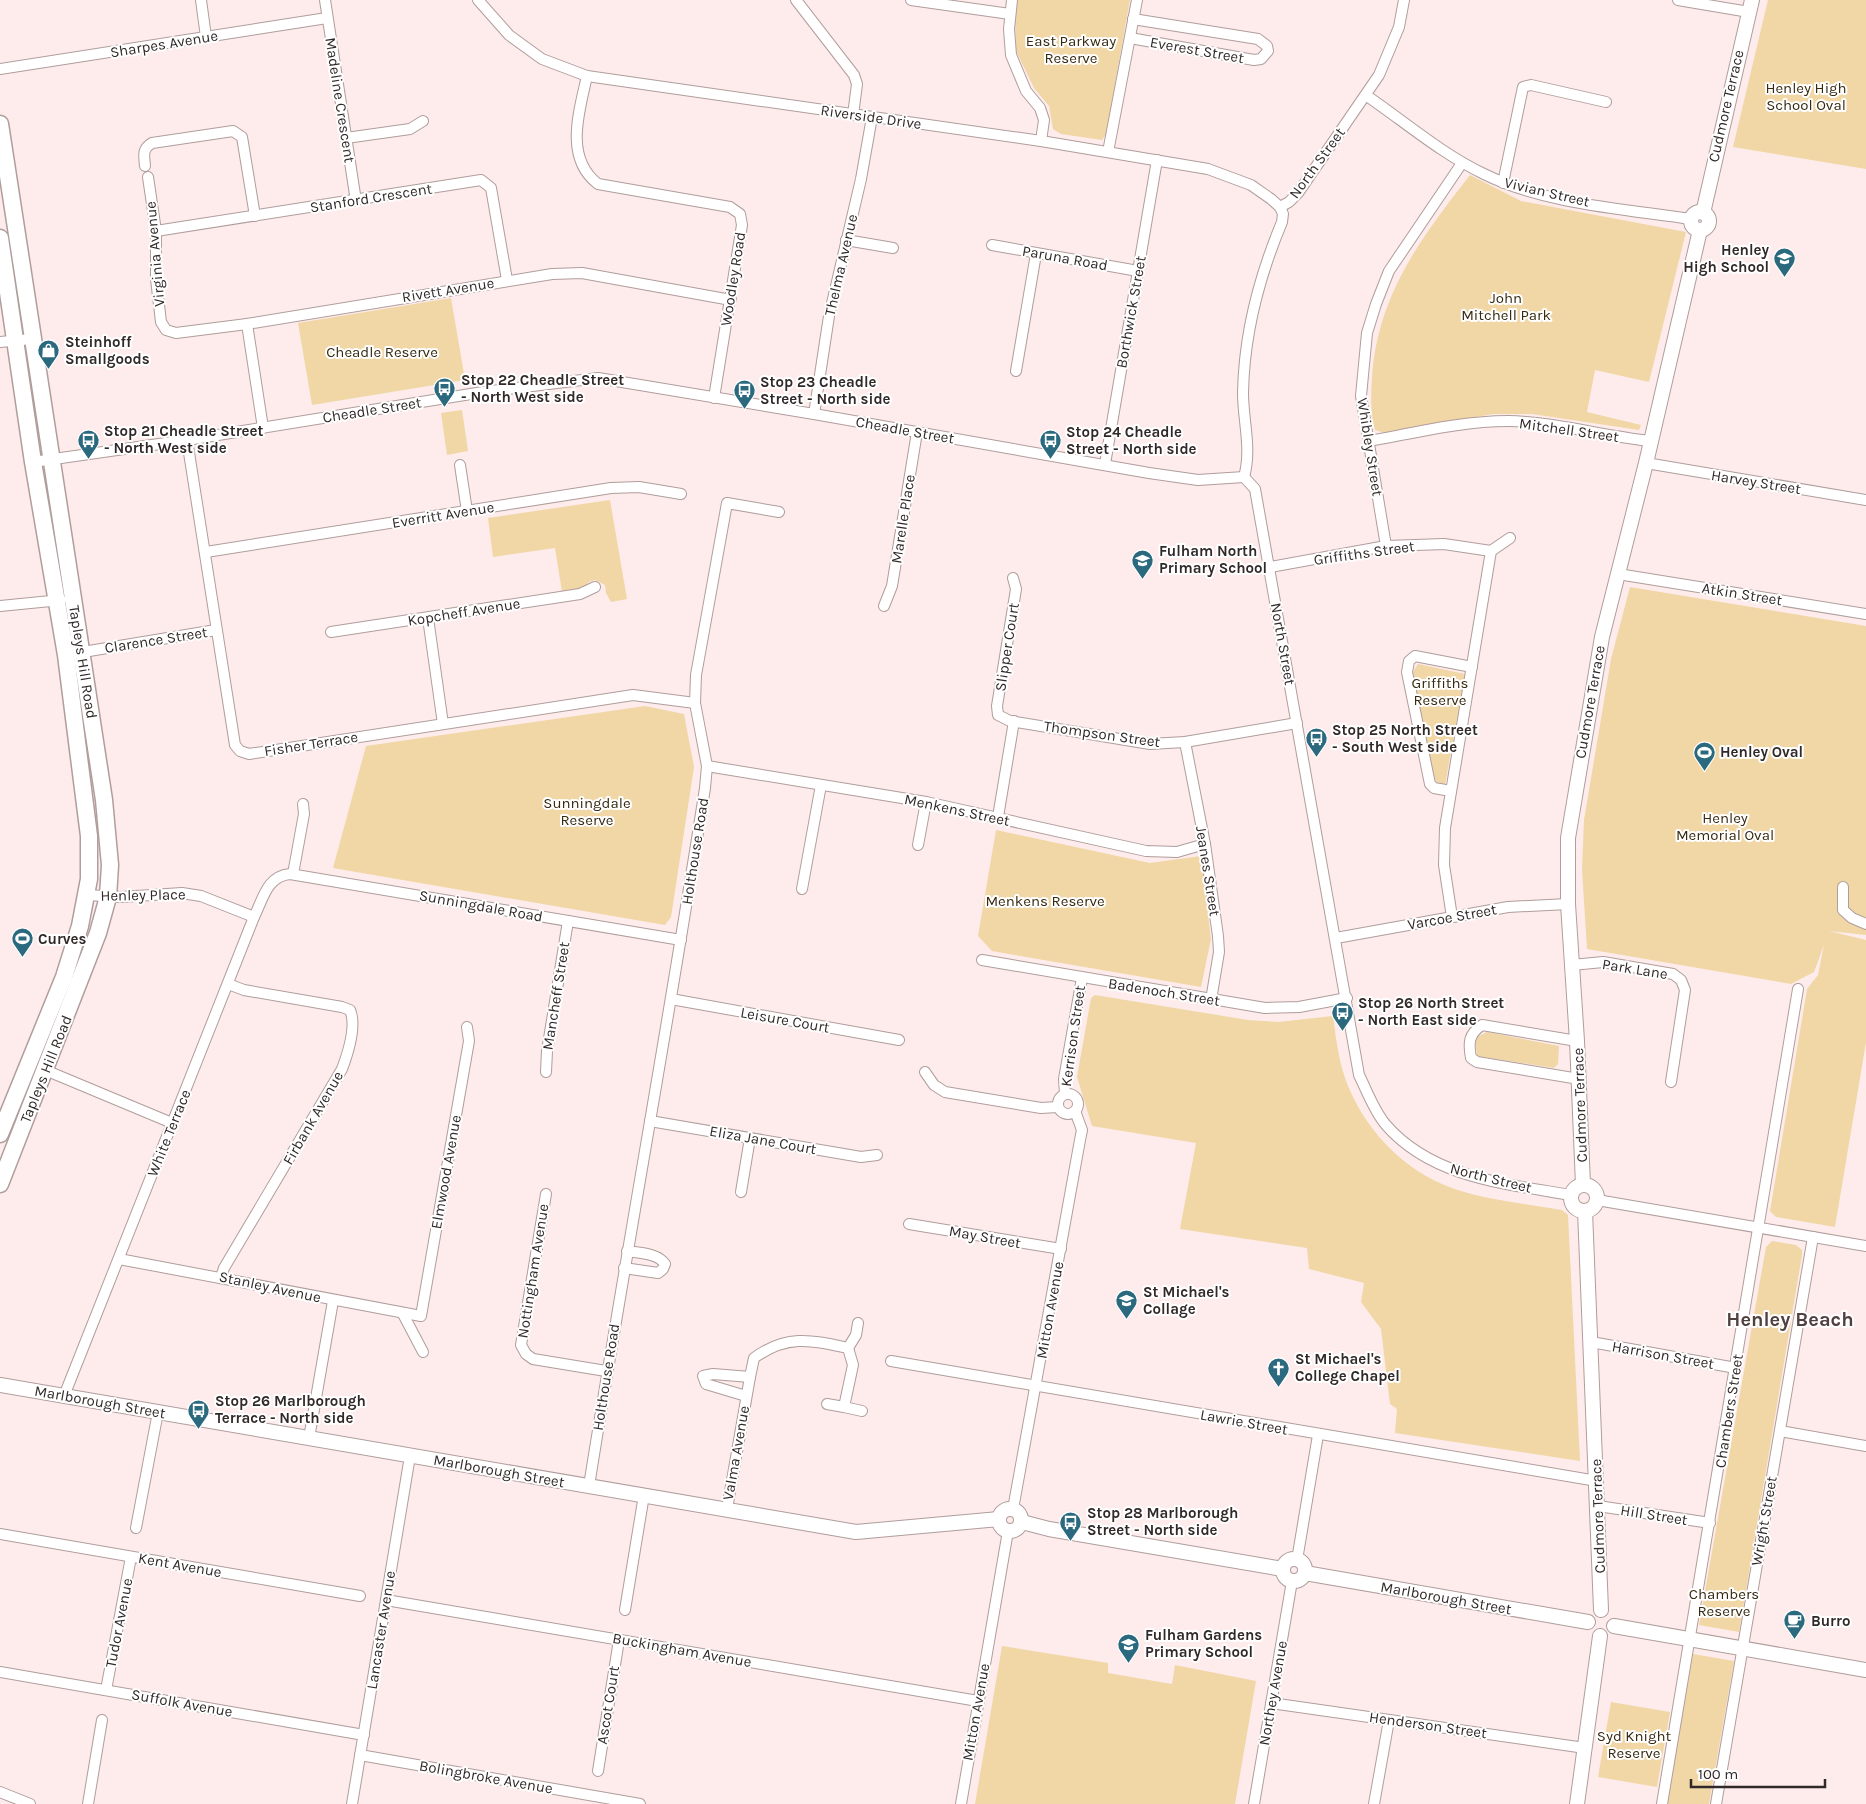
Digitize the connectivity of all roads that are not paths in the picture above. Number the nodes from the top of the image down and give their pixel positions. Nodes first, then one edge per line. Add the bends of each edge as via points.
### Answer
1 (201, 0) edge
2 (325, 0) edge
3 (478, 0) edge
4 (911, 0) edge
5 (1012, 0) edge
6 (1137, 0) edge
7 (1404, 0) edge
8 (1678, 0) edge
9 (797, 1) edge
10 (1750, 6) edge
11 (1010, 14) junction
12 (328, 18) junction
13 (1133, 18) junction
14 (206, 37) junction
15 (1130, 38) junction
16 (0, 69) edge
17 (586, 76) junction
18 (1367, 96) junction
19 (1606, 102) dead end
20 (853, 115) junction
21 (872, 117) junction
22 (423, 121) dead end
23 (0, 124) edge
24 (346, 138) junction
25 (1041, 141) junction
26 (1108, 152) junction
27 (1156, 160) junction
28 (1462, 163) junction
29 (145, 166) dead end
30 (148, 177) dead end
31 (1503, 183) junction
32 (356, 201) junction
33 (1280, 207) junction
34 (254, 216) junction
35 (1698, 221) junction
36 (156, 230) junction
37 (0, 238) edge
38 (846, 240) junction
39 (992, 245) dead end
40 (894, 248) dead end
41 (1036, 254) junction
42 (1138, 271) junction
43 (507, 280) junction
44 (730, 300) junction
45 (247, 324) junction
46 (166, 330) joint
47 (16, 341) edge
48 (1016, 371) dead end
49 (714, 398) junction
50 (814, 414) junction
51 (263, 428) junction
52 (917, 432) junction
53 (187, 440) junction
54 (1369, 441) junction
55 (1651, 441) junction
56 (50, 459) junction
57 (33, 462) junction
58 (1646, 463) junction
59 (1105, 464) junction
60 (460, 465) dead end
61 (1244, 477) junction
62 (681, 494) dead end
63 (1866, 500) edge
64 (467, 511) junction
65 (780, 512) dead end
66 (1510, 538) dead end
67 (1386, 546) junction
68 (1491, 551) junction
69 (206, 552) junction
70 (1270, 567) junction
71 (1618, 574) junction
72 (1013, 578) dead end
73 (595, 587) dead end
74 (74, 598) junction
75 (57, 601) junction
76 (0, 606) edge
77 (884, 606) dead end
78 (1866, 614) edge
79 (428, 618) junction
80 (216, 630) junction
81 (331, 632) dead end
82 (74, 653) junction
83 (1472, 667) junction
84 (695, 703) junction
85 (998, 715) joint
86 (1014, 721) junction
87 (1297, 723) junction
88 (443, 724) junction
89 (1185, 742) junction
90 (707, 766) junction
91 (821, 785) junction
92 (1451, 791) junction
93 (926, 802) junction
94 (303, 804) dead end
95 (998, 817) junction
96 (1205, 844) junction
97 (918, 845) dead end
98 (293, 874) junction
99 (280, 875) joint
100 (1843, 887) dead end
101 (802, 889) dead end
102 (87, 895) junction
103 (108, 897) junction
104 (1568, 904) junction
105 (254, 917) junction
106 (1452, 917) junction
107 (568, 921) junction
108 (1866, 924) edge
109 (1336, 938) junction
110 (681, 940) junction
111 (982, 960) dead end
112 (1572, 965) junction
113 (1082, 978) junction
114 (228, 984) junction
115 (1798, 989) dead end
116 (1346, 998) junction
117 (671, 999) junction
118 (1211, 1000) junction
119 (467, 1027) dead end
120 (899, 1040) dead end
121 (1577, 1041) junction
122 (45, 1070) junction
123 (546, 1072) dead end
124 (926, 1072) dead end
125 (1579, 1079) junction
126 (1671, 1082) dead end
127 (1065, 1094) junction
128 (1058, 1107) junction
129 (1075, 1111) junction
130 (650, 1121) junction
131 (172, 1123) junction
132 (0, 1134) edge
133 (750, 1138) junction
134 (877, 1155) dead end
135 (0, 1184) edge
136 (1583, 1185) junction
137 (741, 1192) dead end
138 (546, 1194) dead end
139 (1571, 1195) junction
140 (1597, 1200) junction
141 (1585, 1211) junction
142 (909, 1224) dead end
143 (1759, 1228) junction
144 (1813, 1237) junction
145 (1866, 1246) edge
146 (1061, 1249) junction
147 (627, 1251) junction
148 (119, 1259) junction
149 (624, 1268) junction
150 (221, 1277) junction
151 (333, 1301) junction
152 (403, 1314) junction
153 (421, 1316) joint
154 (858, 1323) dead end
155 (1591, 1342) junction
156 (848, 1348) junction
157 (423, 1352) dead end
158 (891, 1361) dead end
159 (1736, 1368) junction
160 (606, 1371) junction
161 (750, 1377) junction
162 (0, 1385) edge
163 (1036, 1387) junction
164 (64, 1396) junction
165 (746, 1396) junction
166 (827, 1404) dead end
167 (844, 1407) junction
168 (862, 1411) dead end
169 (158, 1412) junction
170 (1780, 1431) junction
171 (1318, 1434) junction
172 (309, 1438) junction
173 (1866, 1446) edge
174 (410, 1456) junction
175 (1597, 1481) junction
176 (589, 1486) junction
177 (644, 1495) junction
178 (1598, 1506) junction
179 (726, 1509) junction
180 (1013, 1509) junction
181 (999, 1519) junction
182 (1022, 1522) junction
183 (1710, 1523) junction
184 (136, 1528) dead end
185 (1008, 1531) junction
186 (0, 1534) edge
187 (131, 1557) junction
188 (1297, 1560) junction
189 (1283, 1569) junction
190 (1305, 1573) junction
191 (1292, 1581) junction
192 (360, 1596) dead end
193 (386, 1600) junction
194 (625, 1610) dead end
195 (1600, 1610) junction
196 (1588, 1622) junction
197 (1614, 1626) junction
198 (1600, 1636) junction
199 (1690, 1639) junction
200 (619, 1640) junction
201 (1743, 1648) junction
202 (1866, 1670) edge
203 (0, 1672) edge
204 (106, 1690) junction
205 (978, 1701) junction
206 (1271, 1704) junction
207 (102, 1720) dead end
208 (1389, 1720) junction
209 (364, 1735) junction
210 (1585, 1748) junction
211 (360, 1755) junction
212 (598, 1771) dead end
213 (0, 1792) edge
214 (592, 1800) edge
215 (30, 1804) edge
216 (88, 1804) edge
217 (352, 1804) edge
218 (640, 1804) edge
219 (961, 1804) edge
220 (1254, 1804) edge
221 (1374, 1804) edge
222 (1577, 1804) edge
223 (1662, 1804) edge
224 (1716, 1804) edge

1 - 14 street
2 - 12 street, Madeline Crescent
3 - 17 street, Riverside Drive via 509,35 542,59
4 - 11 street
5 - 11 street
6 - 13 street, Everest Street
7 - 18 street, North Street via 1387,58
8 - 10 street
9 - 20 street via 854,75 857,84
10 - 35 street, Cudmore Terrace
11 - 25 street via 1011,55 1026,91 1040,108 1044,120
12 - 14 street, Sharpes Avenue
12 - 24 street, Madeline Crescent
13 - 15 street, Everest Street
13 - 15 street, Everest Street via 1258,39 1268,51 1261,59 1254,60
14 - 16 street, Sharpes Avenue
15 - 26 street, Everest Street
17 - 20 street, Riverside Drive
17 - 44 street, Woodley Road via 576,142 587,175 598,184 736,210 740,214 742,225
18 - 28 street, Vivian Street
18 - 33 street, North Street via 1298,193
19 - 31 street via 1531,85 1523,88
20 - 21 street, Riverside Drive
21 - 25 street, Riverside Drive
21 - 38 street, Thelma Avenue
22 - 24 street via 410,129
23 - 47 main road, Tapleys Hill Road
24 - 32 street, Madeline Crescent
25 - 26 street, Riverside Drive
26 - 27 street, Riverside Drive
27 - 33 street, Riverside Drive via 1208,169 1232,177 1251,185
27 - 42 street, Borthwick Street
28 - 31 street, Vivian Street
28 - 54 street, Whibley Street via 1389,271 1376,304 1366,342 1361,396
29 - 34 street via 144,152 152,144 233,131 238,133 242,137
30 - 36 street, Virginia Avenue
31 - 35 street, Vivian Street via 1554,197
32 - 34 street, Stanford Crescent
32 - 43 street, Stanford Crescent via 481,180 491,188
33 - 61 street, North Street via 1282,222 1258,287 1245,344 1243,395 1248,459
34 - 36 street, Stanford Crescent
35 - 55 street, Cudmore Terrace
36 - 46 street, Virginia Avenue via 156,279 161,322
37 - 47 main road, Tapleys Hill Road
38 - 40 street
38 - 50 street, Thelma Avenue via 829,316
39 - 41 street, Paruna Road
41 - 42 street, Paruna Road
41 - 48 street
42 - 59 street, Borthwick Street
43 - 44 street, Rivett Avenue via 582,273
43 - 45 street, Rivett Avenue
44 - 49 street, Woodley Road
45 - 46 street, Rivett Avenue via 176,333
45 - 51 street
47 - 56 main road, Tapleys Hill Road
47 - 57 main road, Tapleys Hill Road
49 - 50 street, Cheadle Street
49 - 51 street, Cheadle Street via 598,378 581,379
50 - 52 street, Cheadle Street
51 - 53 street, Cheadle Street
52 - 59 street, Cheadle Street
52 - 77 street, Marelle Place via 892,586
53 - 56 street, Cheadle Street
53 - 69 street, Fisher Terrace
54 - 55 street, Mitchell Street via 1507,421 1566,426
54 - 67 street, Whibley Street
55 - 58 street, Cudmore Terrace
56 - 57 street, Cheadle Street
56 - 74 main road, Tapleys Hill Road
57 - 75 main road, Tapleys Hill Road
58 - 63 street, Harvey Street
58 - 71 street, Cudmore Terrace
59 - 61 street, Cheadle Street via 1198,480
60 - 64 street
61 - 70 street, North Street via 1255,489
62 - 64 street, Everritt Avenue via 639,487 612,488
64 - 69 street, Everritt Avenue
65 - 84 street, Holthouse Road via 727,503 696,676
66 - 68 street
67 - 68 street, Griffiths Street via 1444,544
67 - 70 street, Griffiths Street
68 - 83 street
69 - 80 street, Fisher Terrace
70 - 87 street, North Street
71 - 78 street, Atkin Street
71 - 104 street, Cudmore Terrace via 1592,683 1574,792 1568,838
72 - 85 street, Slipper Court via 1016,589
73 - 79 street, Kopcheff Avenue via 580,594
74 - 75 street
74 - 82 main road, Tapleys Hill Road
75 - 76 street
75 - 82 main road, Tapleys Hill Road
79 - 81 street, Kopcheff Avenue
79 - 88 street
80 - 82 street, Clarence Street
80 - 88 street, Fisher Terrace via 234,745 240,751 249,754
82 - 102 main road, Tapleys Hill Road via 89,836
82 - 103 main road, Tapleys Hill Road via 109,837
83 - 92 street
83 - 92 street via 1415,656 1409,661 1407,672 1430,784 1434,788
84 - 88 street, Fisher Terrace via 633,696
84 - 90 street, Holthouse Road
85 - 86 street, Thompson Street
86 - 89 street, Thompson Street via 1150,744
86 - 95 street
87 - 89 street, Thompson Street
87 - 109 street, North Street
89 - 96 street, Jeanes Street
90 - 91 street, Menkens Street
90 - 110 street, Holthouse Road
91 - 93 street, Menkens Street
91 - 101 street
92 - 106 street via 1444,865
93 - 95 street, Menkens Street
93 - 97 street
94 - 98 street
95 - 96 street, Menkens Street via 1146,851 1177,852
96 - 118 street, Jeanes Street via 1219,952
98 - 99 street, Sunningdale Road
98 - 107 street, Sunningdale Road
99 - 105 street, White Terrace via 272,880
100 - 108 street via 1843,910
102 - 103 street, Henley Place
102 - 132 main road, Tapleys Hill Road via 64,977
103 - 105 street, Henley Place via 182,893 201,896
103 - 122 main road, Tapleys Hill Road via 86,969
104 - 106 street, Varcoe Street via 1508,907
104 - 112 street, Cudmore Terrace
105 - 114 street, White Terrace
106 - 109 street, Varcoe Street
107 - 110 street, Sunningdale Road
107 - 123 street, Mancheff Street
109 - 116 street, North Street
110 - 117 street, Holthouse Road
111 - 113 street, Badenoch Street
112 - 121 street, Cudmore Terrace
112 - 126 street, Park Lane via 1603,962 1673,974 1682,980 1685,990
113 - 118 street, Badenoch Street
113 - 127 street, Kerrison Street via 1064,1079
114 - 131 street, White Terrace
114 - 150 street, Firbank Avenue via 244,990 342,1007 350,1010 353,1017 342,1069
115 - 143 street, Chambers Street
116 - 118 street, Badenoch Street via 1282,1008
116 - 139 street, North Street via 1359,1075 1386,1125 1425,1157 1469,1176
117 - 120 street, Leisure Court
117 - 130 street, Holthouse Road
119 - 153 street, Elmwood Avenue via 469,1041
121 - 125 street, Cudmore Terrace
121 - 125 street via 1482,1025 1469,1039 1472,1058 1477,1062
122 - 131 street
122 - 135 main road, Tapleys Hill Road
124 - 128 street via 934,1085 945,1092 1040,1108
125 - 136 street, Cudmore Terrace
127 - 128 street via 1058,1101
127 - 129 street via 1072,1094 1078,1100
128 - 129 street via 1066,1113
129 - 146 street, Mitton Avenue via 1082,1130
130 - 133 street, Eliza Jane Court
130 - 147 street, Holthouse Road
131 - 148 street, White Terrace
133 - 134 street, Eliza Jane Court via 861,1157
133 - 137 street
136 - 139 street
136 - 140 street via 1594,1189
138 - 160 street, Nottingham Avenue via 521,1345 533,1360
139 - 141 street via 1575,1207
140 - 141 street via 1593,1208
140 - 143 street
141 - 155 street, Cudmore Terrace
142 - 146 street, May Street
143 - 144 street
143 - 159 street, Chambers Street
144 - 145 street
144 - 170 street, Wright Street
146 - 163 street, Mitton Avenue
147 - 149 street, Holthouse Road
147 - 149 street via 656,1256 665,1264 658,1273
148 - 150 street, Stanley Avenue
148 - 164 street, White Terrace
149 - 160 street, Holthouse Road
150 - 151 street, Stanley Avenue
151 - 152 street, Stanley Avenue
151 - 172 street
152 - 153 street, Stanley Avenue
152 - 157 street
154 - 156 street via 856,1335
155 - 159 street, Harrison Street
155 - 175 street, Cudmore Terrace
156 - 161 street, Valma Avenue via 798,1339 754,1358
156 - 167 street via 852,1365
158 - 163 street, Lawrie Street
159 - 183 street, Chambers Street
160 - 176 street, Holthouse Road
161 - 165 street, Valma Avenue
161 - 165 street, Valma Avenue via 703,1376 706,1384
162 - 164 street, Marlborough Street
163 - 171 street, Lawrie Street
163 - 180 street, Mitton Avenue via 1032,1394
164 - 169 street, Marlborough Street
165 - 179 street, Valma Avenue
166 - 167 street
167 - 168 street
169 - 172 street, Marlborough Street
169 - 184 street
170 - 173 street
170 - 201 street, Wright Street
171 - 175 street, Lawrie Street
171 - 188 street
172 - 174 street, Marlborough Street
174 - 176 street, Marlborough Street
174 - 193 street, Lancaster Avenue
175 - 178 street, Cudmore Terrace
176 - 177 street, Marlborough Street
177 - 179 street, Marlborough Street
177 - 194 street
178 - 183 street, Hill Street
178 - 195 street, Cudmore Terrace
179 - 181 street, Marlborough Street via 856,1532
180 - 181 street via 1002,1512
180 - 182 street via 1020,1514
181 - 185 street via 1000,1526
182 - 185 street via 1016,1530
182 - 189 street
183 - 199 street, Chambers Street
185 - 205 street, Mitton Avenue
186 - 187 street, Kent Avenue
187 - 192 street, Kent Avenue
187 - 204 street, Tudor Avenue
188 - 189 street via 1286,1562
188 - 190 street via 1304,1565
189 - 191 street via 1284,1576
190 - 191 street via 1299,1580
190 - 196 street, Marlborough Street
191 - 206 street, Northey Avenue
193 - 200 street, Buckingham Avenue
193 - 209 street, Lancaster Avenue
195 - 196 street via 1592,1614
195 - 197 street via 1612,1617
196 - 198 street via 1592,1633
197 - 198 street via 1608,1635
197 - 199 street
198 - 210 street
199 - 201 street
199 - 223 street, Chambers Street
200 - 205 street, Buckingham Avenue
200 - 212 street, Ascot Court
201 - 202 street
201 - 224 street, Wright Street
203 - 204 street, Suffolk Avenue
204 - 209 street, Suffolk Avenue
205 - 219 street, Mitton Avenue
206 - 208 street, Henderson Street
206 - 220 street, Northey Avenue
207 - 216 street
208 - 210 street, Henderson Street
208 - 221 street
209 - 211 street, Lancaster Avenue
210 - 222 street
211 - 214 street, Bolingbroke Avenue
211 - 217 street, Lancaster Avenue
213 - 215 street
214 - 218 street, Bolingbroke Avenue

